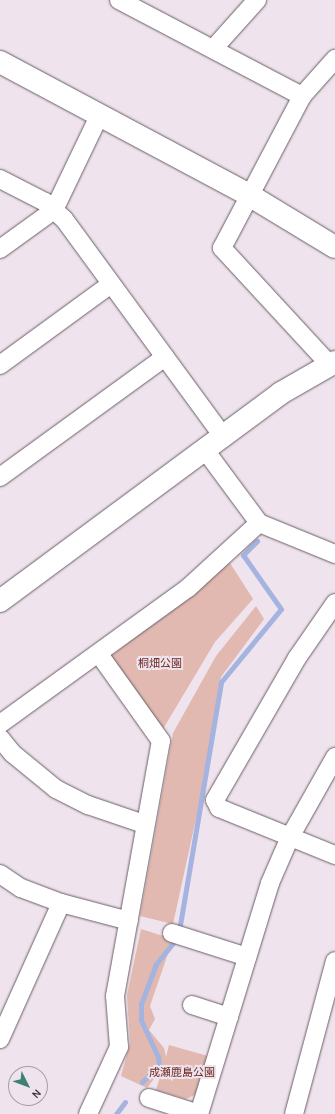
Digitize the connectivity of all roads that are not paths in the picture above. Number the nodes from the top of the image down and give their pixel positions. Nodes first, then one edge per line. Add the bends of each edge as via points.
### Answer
1 (257, 0) edge
2 (126, 1) edge
3 (213, 49) junction
4 (335, 59) edge
5 (0, 62) edge
6 (302, 96) junction
7 (100, 114) junction
8 (0, 179) edge
9 (249, 195) junction
10 (54, 210) junction
11 (335, 247) edge
12 (0, 249) edge
13 (111, 284) junction
14 (165, 357) junction
15 (332, 363) edge
16 (0, 365) edge
17 (223, 436) junction
18 (205, 450) junction
19 (0, 477) edge
20 (259, 523) junction
21 (335, 554) edge
22 (0, 601) edge
23 (335, 603) edge
24 (100, 654) junction
25 (0, 724) edge
26 (0, 738) edge
27 (335, 757) edge
28 (144, 824) junction
29 (290, 837) junction
30 (335, 855) edge
31 (0, 874) edge
32 (61, 903) junction
33 (129, 921) junction
34 (172, 934) dead end
35 (247, 957) junction
36 (335, 961) edge
37 (192, 1005) dead end
38 (229, 1017) junction
39 (0, 1039) edge
40 (149, 1098) dead end
41 (88, 1114) edge
42 (199, 1114) edge
43 (294, 1114) edge

1 - 3 street
2 - 3 street
3 - 6 street
4 - 6 street
5 - 7 street
6 - 9 street
7 - 9 street
7 - 10 street
8 - 10 street
9 - 11 street
9 - 15 street via 222,248
10 - 12 street
10 - 13 street
13 - 14 street
13 - 16 street
14 - 17 street
14 - 19 street
15 - 17 street via 281,393
17 - 18 street
18 - 20 street
18 - 22 street
20 - 21 street
20 - 24 street via 188,588
23 - 29 street via 297,658 215,800 219,808
24 - 25 street
24 - 28 street via 161,740
26 - 28 street via 12,753 56,789 88,805
27 - 29 street
28 - 33 street
29 - 30 street
29 - 35 street via 270,883
31 - 32 street via 21,888
32 - 33 street
32 - 39 street
33 - 41 street via 115,996 119,1047
34 - 35 street
35 - 38 street
36 - 43 street
37 - 38 street
38 - 42 street
40 - 42 street

